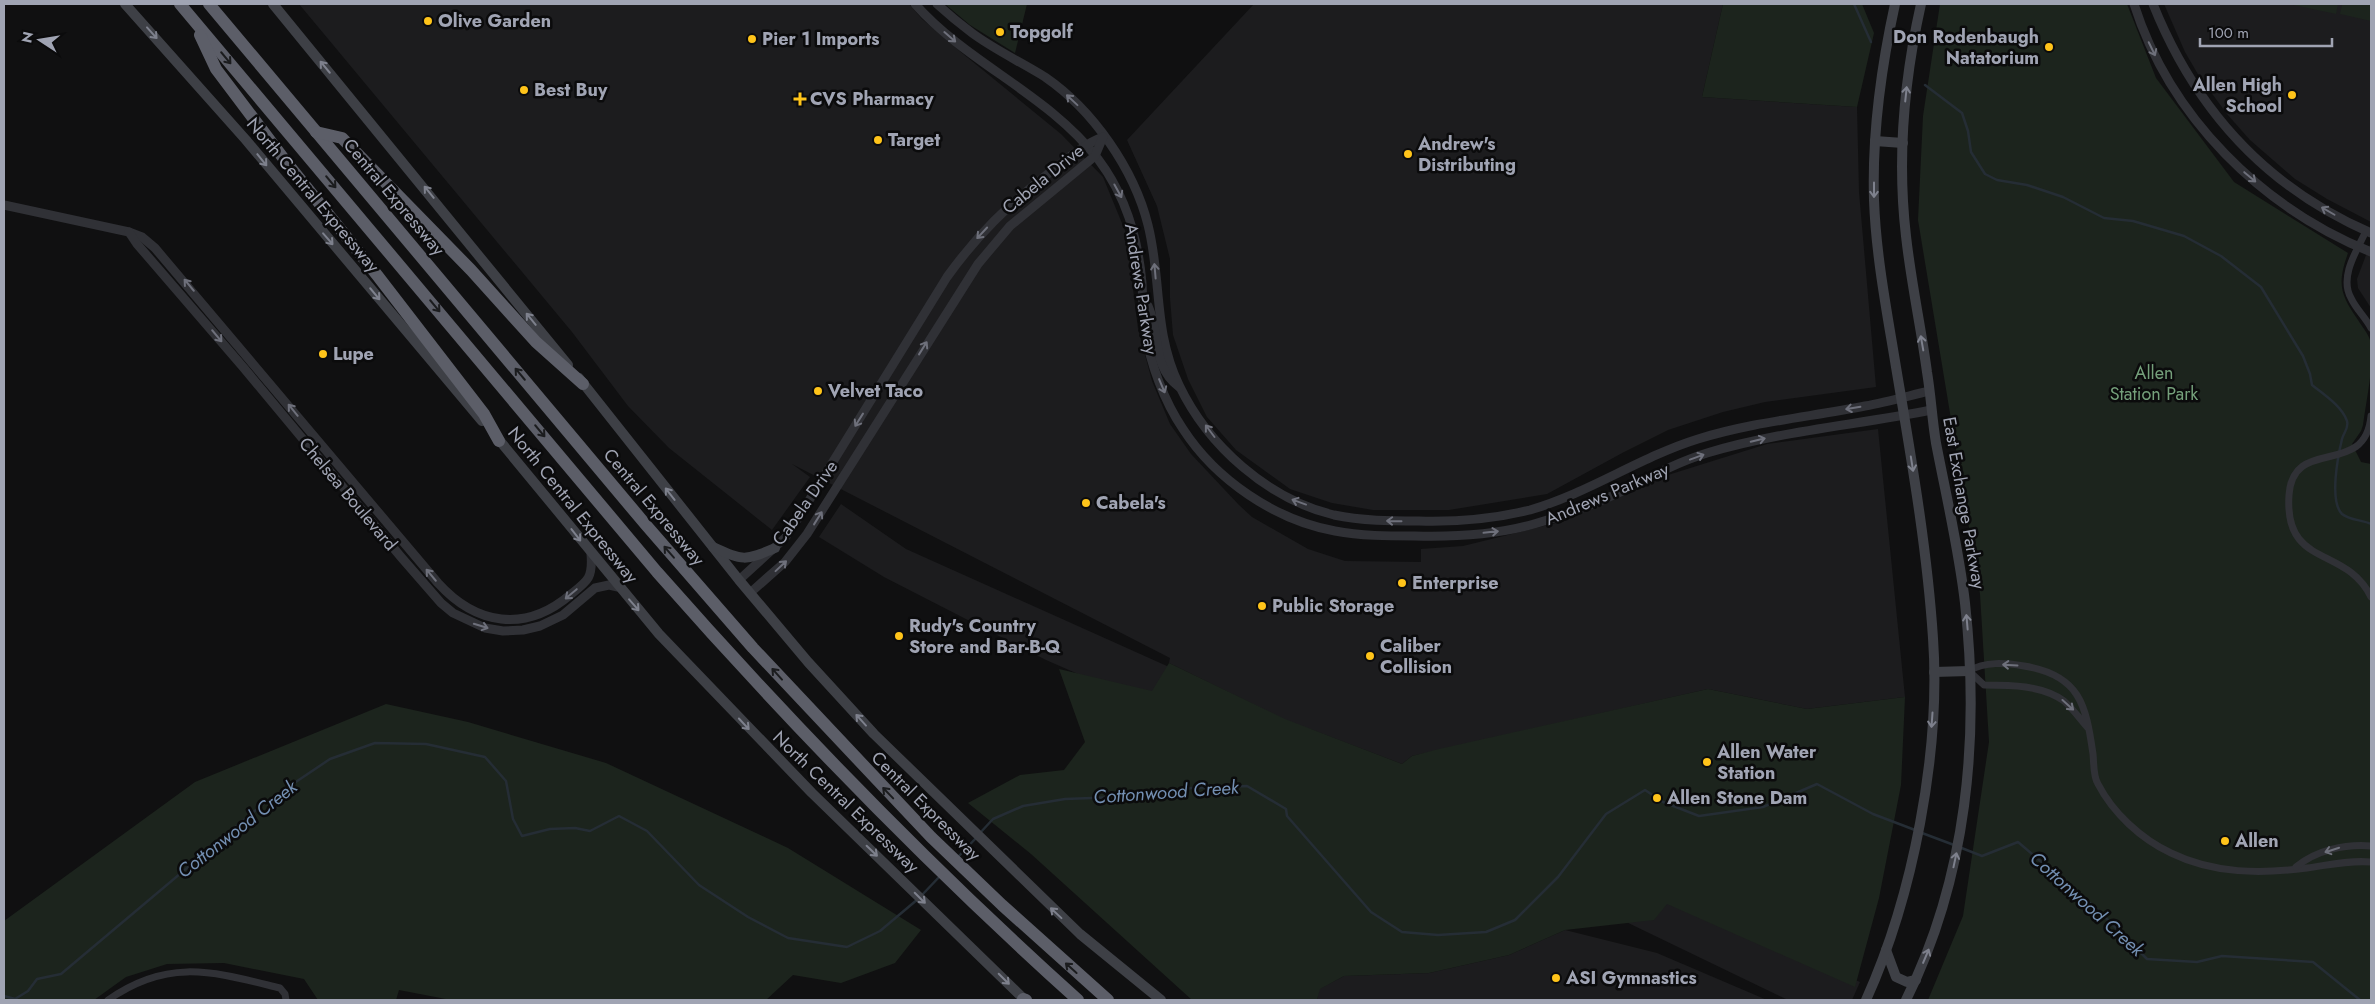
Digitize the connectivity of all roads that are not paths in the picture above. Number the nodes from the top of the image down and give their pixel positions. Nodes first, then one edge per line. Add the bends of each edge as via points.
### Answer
1 (125, 4) edge
2 (180, 4) edge
3 (209, 4) edge
4 (273, 4) edge
5 (914, 4) edge
6 (937, 4) edge
7 (1895, 4) edge
8 (1921, 4) edge
9 (2134, 4) edge
10 (2153, 4) edge
11 (194, 21) junction
12 (316, 132) junction
13 (1103, 137) junction
14 (1875, 141) junction
15 (1903, 143) junction
16 (1085, 144) junction
17 (1095, 156) junction
18 (4, 205) edge
19 (129, 232) junction
20 (2369, 232) edge
21 (2358, 247) junction
22 (2371, 252) edge
23 (1143, 305) junction
24 (2371, 328) edge
25 (583, 384) junction
26 (1181, 389) junction
27 (1929, 391) junction
28 (1901, 397) junction
29 (1931, 410) junction
30 (1904, 416) junction
31 (2371, 416) edge
32 (1714, 435) junction
33 (499, 441) junction
34 (1717, 451) junction
35 (1242, 468) junction
36 (1609, 479) junction
37 (1231, 482) junction
38 (1615, 494) junction
39 (1442, 522) junction
40 (1443, 537) junction
41 (711, 546) junction
42 (775, 548) junction
43 (591, 554) junction
44 (739, 580) junction
45 (618, 587) junction
46 (750, 594) junction
47 (2371, 597) edge
48 (1969, 671) junction
49 (1934, 672) junction
50 (2088, 728) junction
51 (2371, 846) edge
52 (2371, 862) edge
53 (2296, 867) junction
54 (1886, 950) junction
55 (1916, 980) junction
56 (286, 997) edge
57 (108, 1000) edge
58 (1025, 1000) edge
59 (1078, 1000) edge
60 (1108, 1000) edge
61 (1160, 1000) edge
62 (1866, 1000) edge
63 (1906, 1000) edge

1 -> 33 main road, North Central Expressway via 246,140
2 - 11 highway, Central Expressway
3 - 12 highway, Central Expressway
25 -> 4 main road
5 -> 16 street, Andrews Parkway via 963,48 1056,114
13 -> 6 street, Andrews Parkway via 1072,99 1046,78 973,34
7 - 14 main road
15 -> 8 main road, East Exchange Parkway via 1909,66
9 -> 21 street via 2153,52 2177,93 2218,147 2280,202 2320,228
20 -> 10 street via 2325,210 2290,187 2238,140 2186,74
11 - 33 highway via 216,69 484,414
11 -> 59 highway, Central Expressway via 657,572 807,738
12 - 25 highway via 342,138 471,270 536,342
60 -> 12 highway, Central Expressway via 986,890 830,731 710,599
13 - 16 street, Cabela Drive
13 - 17 street, Cabela Drive
26 -> 13 street, Andrews Parkway via 1164,346 1151,238 1144,211 1119,159
14 - 15 main road
14 -> 28 main road via 1875,211
27 -> 15 main road, East Exchange Parkway via 1906,235
16 - 17 street, Andrews Parkway
16 -> 42 street, Cabela Drive via 1018,197 973,242 947,277 810,500
17 -> 23 street, Andrews Parkway via 1120,194 1131,221
46 -> 17 street, Cabela Drive via 785,562 808,534 978,264 1010,226
18 - 19 street, Chelsea Boulevard
43 -> 19 street, Chelsea Boulevard via 592,569 588,580 557,606 534,616 503,619 485,616 461,605 438,583 168,261 142,237
19 -> 45 street, Chelsea Boulevard via 401,557 453,613 485,628 523,630 563,615 595,588
20 - 21 street
21 - 22 street
21 - 24 street via 2347,275 2347,287 2351,299
23 - 26 street via 1148,306 1151,313 1156,345 1168,379
23 -> 37 street, Andrews Parkway via 1144,329 1154,367 1172,410 1200,451
41 -> 25 main road
35 -> 26 street, Andrews Parkway via 1212,436
27 - 28 street, Andrews Parkway
27 - 29 main road, East Exchange Parkway
28 - 30 main road
28 -> 32 street, Andrews Parkway
29 - 30 street, Andrews Parkway
48 -> 29 main road, East Exchange Parkway via 1965,600
34 -> 30 street, Andrews Parkway via 1766,438
30 -> 49 main road via 1927,567
31 - 47 street via 2369,430 2354,450 2305,464 2292,479 2289,498 2292,525 2304,547 2351,571
32 - 34 street
32 - 36 street, Andrews Parkway via 1656,455
33 -> 43 main road, North Central Expressway
38 -> 34 street, Andrews Parkway via 1665,470
35 - 37 street
39 -> 35 street, Andrews Parkway via 1383,521 1333,515 1286,497
36 - 38 street
36 - 39 street, Andrews Parkway via 1530,510
37 - 40 street, Andrews Parkway via 1278,513 1331,530
40 -> 38 street, Andrews Parkway via 1530,525
39 - 40 street
41 - 42 main road via 748,559
41 - 44 main road
42 - 44 street, Cabela Drive
43 - 45 main road, North Central Expressway
44 - 46 main road
45 -> 58 main road, North Central Expressway via 759,740
61 -> 46 main road via 1080,934 1009,868 874,734
48 - 49 main road
48 -> 50 street via 1984,685 2025,687 2055,696 2072,708
50 -> 48 street via 2081,698 2073,688 2051,674 2016,664 1983,664
55 -> 48 main road, East Exchange Parkway via 1942,907 1960,836 1967,786 1971,710
49 -> 54 main road via 1926,782 1901,899
50 - 53 street via 2096,782 2112,806 2135,830 2169,852 2208,867 2244,872
51 -> 53 street via 2334,849
52 - 53 street
54 - 55 main road via 1896,977 1907,982
54 - 62 main road
55 - 63 main road, East Exchange Parkway
56 - 57 street via 280,988 220,973 190,970 141,981

